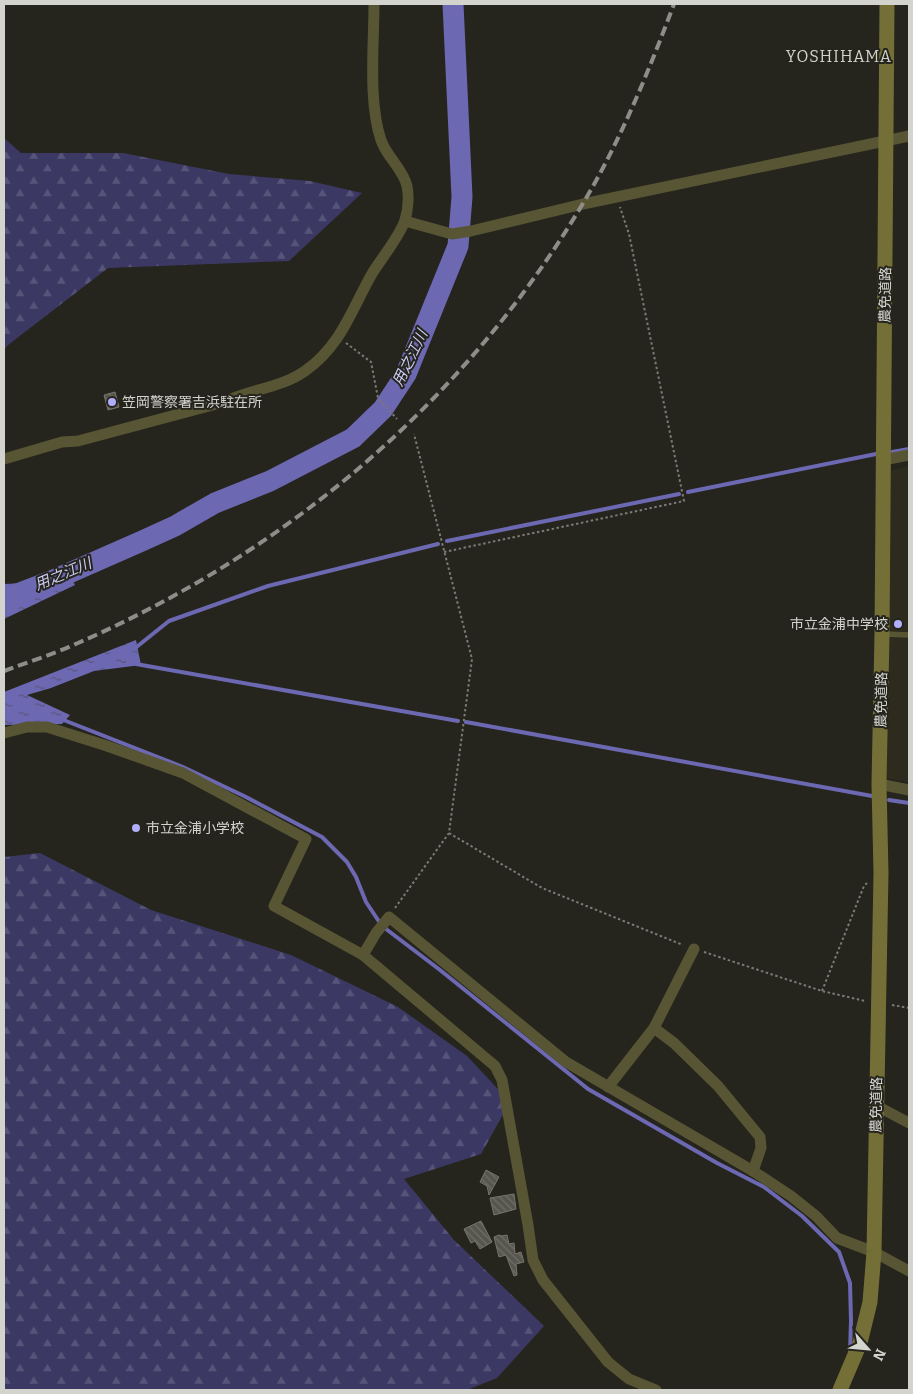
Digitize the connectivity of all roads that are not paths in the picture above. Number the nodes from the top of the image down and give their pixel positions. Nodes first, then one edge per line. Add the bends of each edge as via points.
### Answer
1 (374, 4) edge
2 (887, 4) edge
3 (909, 136) edge
4 (886, 141) junction
5 (405, 221) junction
6 (909, 454) edge
7 (4, 459) edge
8 (883, 460) junction
9 (882, 634) junction
10 (909, 635) edge
11 (4, 733) edge
12 (879, 784) junction
13 (909, 790) edge
14 (694, 949) road end
15 (363, 953) junction
16 (654, 1028) junction
17 (608, 1087) junction
18 (877, 1106) junction
19 (909, 1123) edge
20 (753, 1171) junction
21 (874, 1252) junction
22 (909, 1271) edge
23 (656, 1390) edge
24 (840, 1390) edge

1 - 5 street via 377,126 381,142 407,185
2 - 4 street, 農免道路
3 - 4 street
4 - 5 street via 471,231 452,234
4 - 8 street, 農免道路
5 - 7 street via 339,337 306,370 284,383 224,402
6 - 8 street
8 - 9 street, 農免道路
9 - 10 lane
9 - 12 street, 農免道路
11 - 15 street via 27,727 47,727 107,746 183,773 306,839 274,906
12 - 13 street
12 - 18 street, 農免道路 via 881,873
14 - 16 street
15 - 17 street via 388,919 553,1052
15 - 23 street via 495,1066 502,1080 533,1260 543,1280 608,1362 629,1379
16 - 17 street
16 - 20 street via 718,1086 760,1137 761,1148
17 - 20 street
18 - 19 street
18 - 21 street, 農免道路
20 - 21 street via 791,1196 837,1238
21 - 22 street
21 - 24 street, 農免道路 via 870,1302 860,1343

